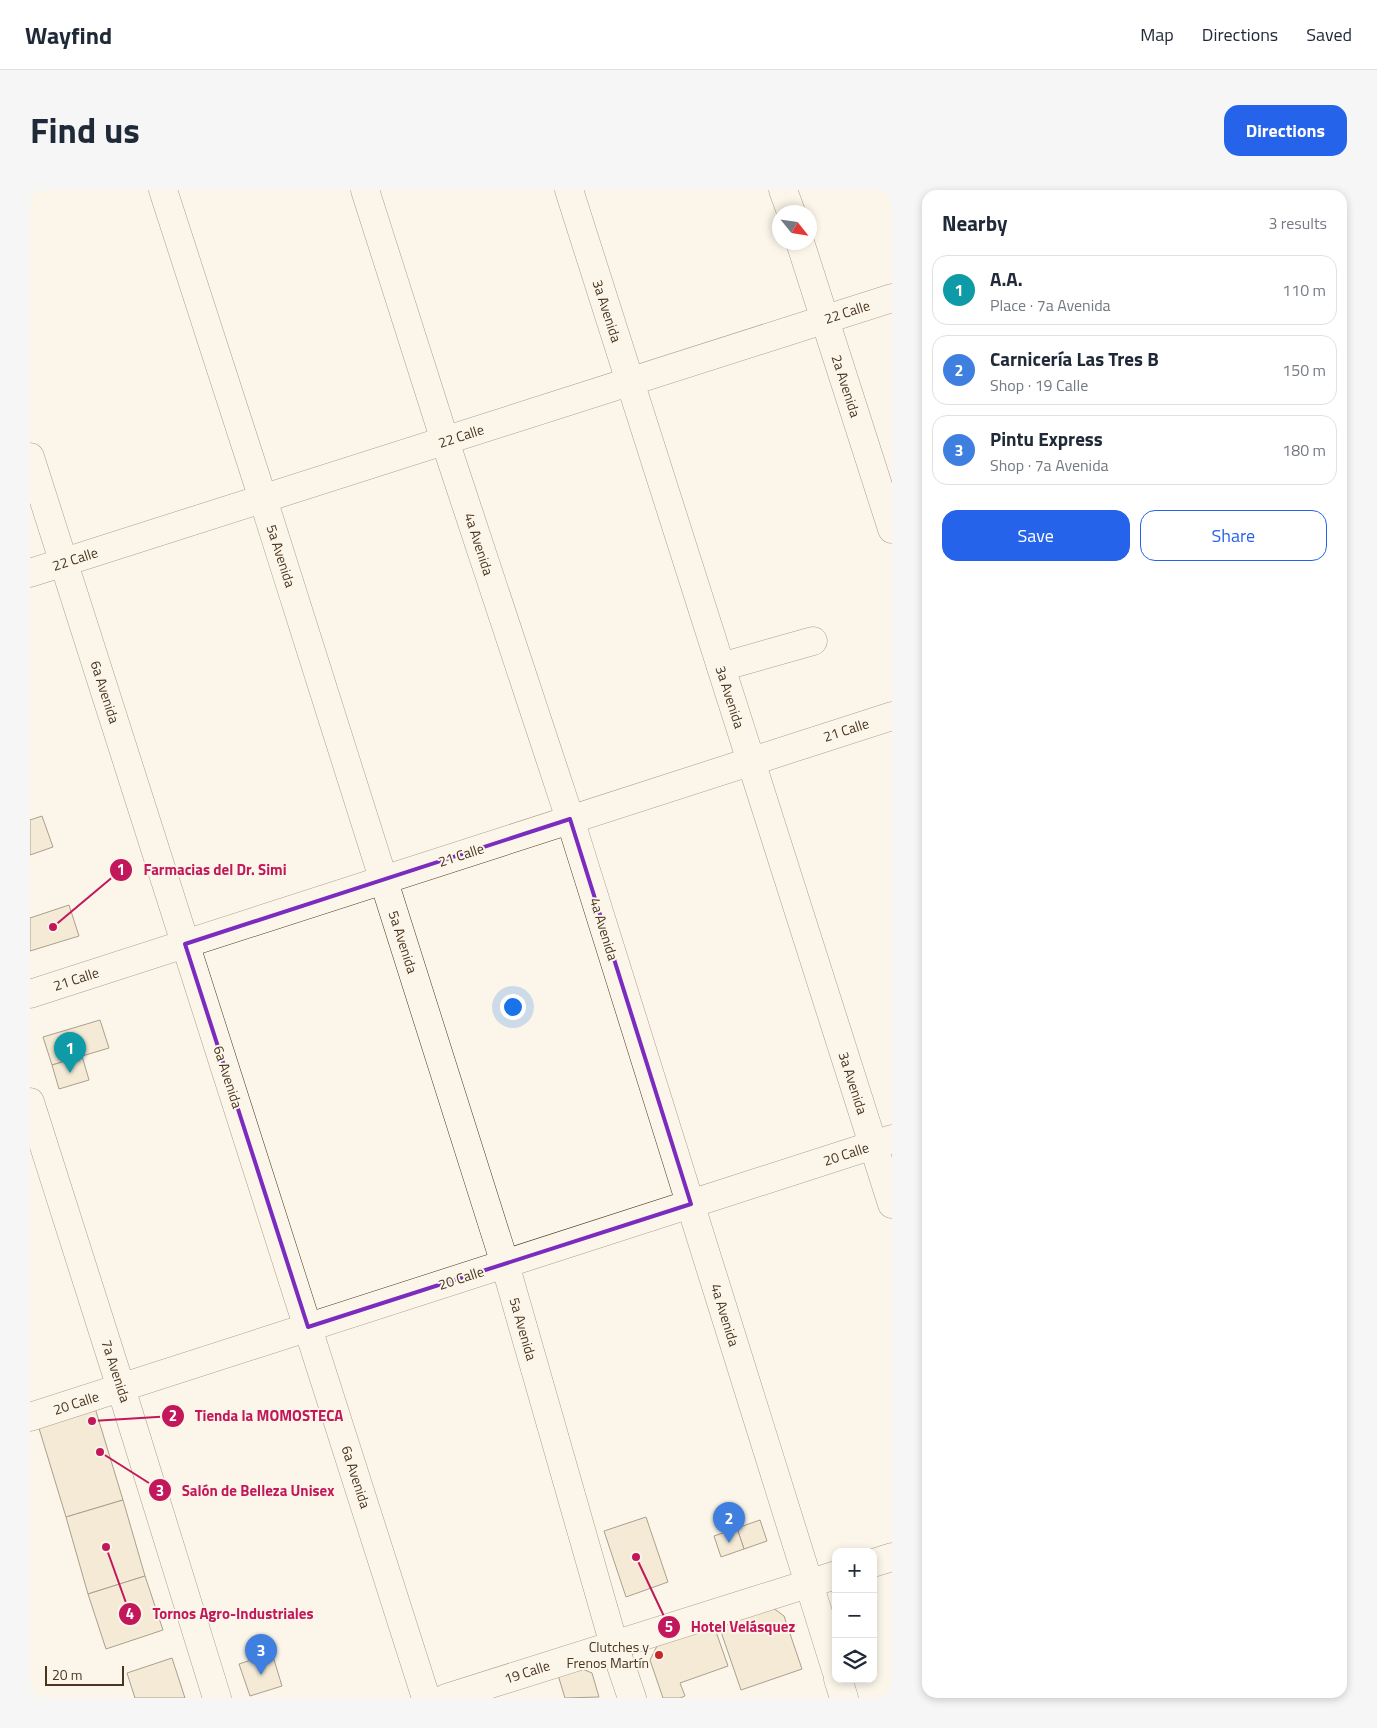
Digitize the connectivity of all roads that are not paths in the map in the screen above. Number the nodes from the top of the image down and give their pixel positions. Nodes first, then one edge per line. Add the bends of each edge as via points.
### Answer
1 (163, 190) edge
2 (365, 190) edge
3 (569, 190) edge
4 (783, 190) edge
5 (788, 205) edge
6 (803, 250) edge
7 (892, 298) edge
8 (825, 319) junction
9 (630, 382) junction
10 (445, 441) junction
11 (30, 457) edge
12 (263, 499) junction
13 (892, 530) edge
14 (64, 563) junction
15 (30, 574) edge
16 (813, 641) dead end
17 (721, 667) junction
18 (892, 716) edge
19 (751, 761) junction
20 (570, 819) junction
21 (383, 880) junction
22 (185, 944) junction
23 (30, 994) edge
24 (30, 1102) edge
25 (883, 1142) edge
26 (691, 1204) junction
27 (892, 1204) edge
28 (505, 1264) junction
29 (308, 1327) junction
30 (121, 1388) junction
31 (30, 1417) edge
32 (892, 1557) edge
33 (877, 1562) edge
34 (832, 1575) edge
35 (809, 1583) junction
36 (614, 1645) junction
37 (832, 1657) edge
38 (839, 1683) edge
39 (217, 1698) edge
40 (426, 1698) edge
41 (446, 1698) edge
42 (632, 1698) edge
43 (844, 1698) edge

1 - 12 street, 5a Avenida
2 - 10 street, 4a Avenida
3 - 9 street, 3a Avenida
4 - 5 street
6 - 8 street, 2a Avenida
7 - 8 street, 22 Calle
8 - 9 street, 22 Calle
8 - 13 street, 2a Avenida
9 - 10 street, 22 Calle
9 - 17 street, 3a Avenida
10 - 12 street, 22 Calle
10 - 20 street, 4a Avenida
11 - 14 street, 6a Avenida
12 - 14 street, 22 Calle
12 - 21 street, 5a Avenida
14 - 15 street, 22 Calle
14 - 22 street, 6a Avenida
16 - 17 street
17 - 19 street, 3a Avenida
18 - 19 street, 21 Calle
19 - 20 street, 21 Calle
19 - 25 street, 3a Avenida
20 - 21 street, 21 Calle
20 - 26 street, 4a Avenida
21 - 22 street, 21 Calle
21 - 28 street, 5a Avenida
22 - 23 street, 21 Calle
22 - 29 street, 6a Avenida
24 - 30 street, 7a Avenida
25 - 26 street, 20 Calle
25 - 27 street, 3a Avenida
26 - 28 street, 20 Calle
26 - 35 street, 4a Avenida
28 - 29 street, 20 Calle
28 - 36 street, 5a Avenida
29 - 30 street, 20 Calle
29 - 40 street, 6a Avenida
30 - 31 street, 20 Calle
30 - 39 street, 7a Avenida
32 - 33 street
34 - 35 street, 19 Calle
35 - 36 street, 19 Calle
35 - 37 street, 4a Avenida
36 - 41 street, 19 Calle
36 - 42 street, 5a Avenida
38 - 43 street

